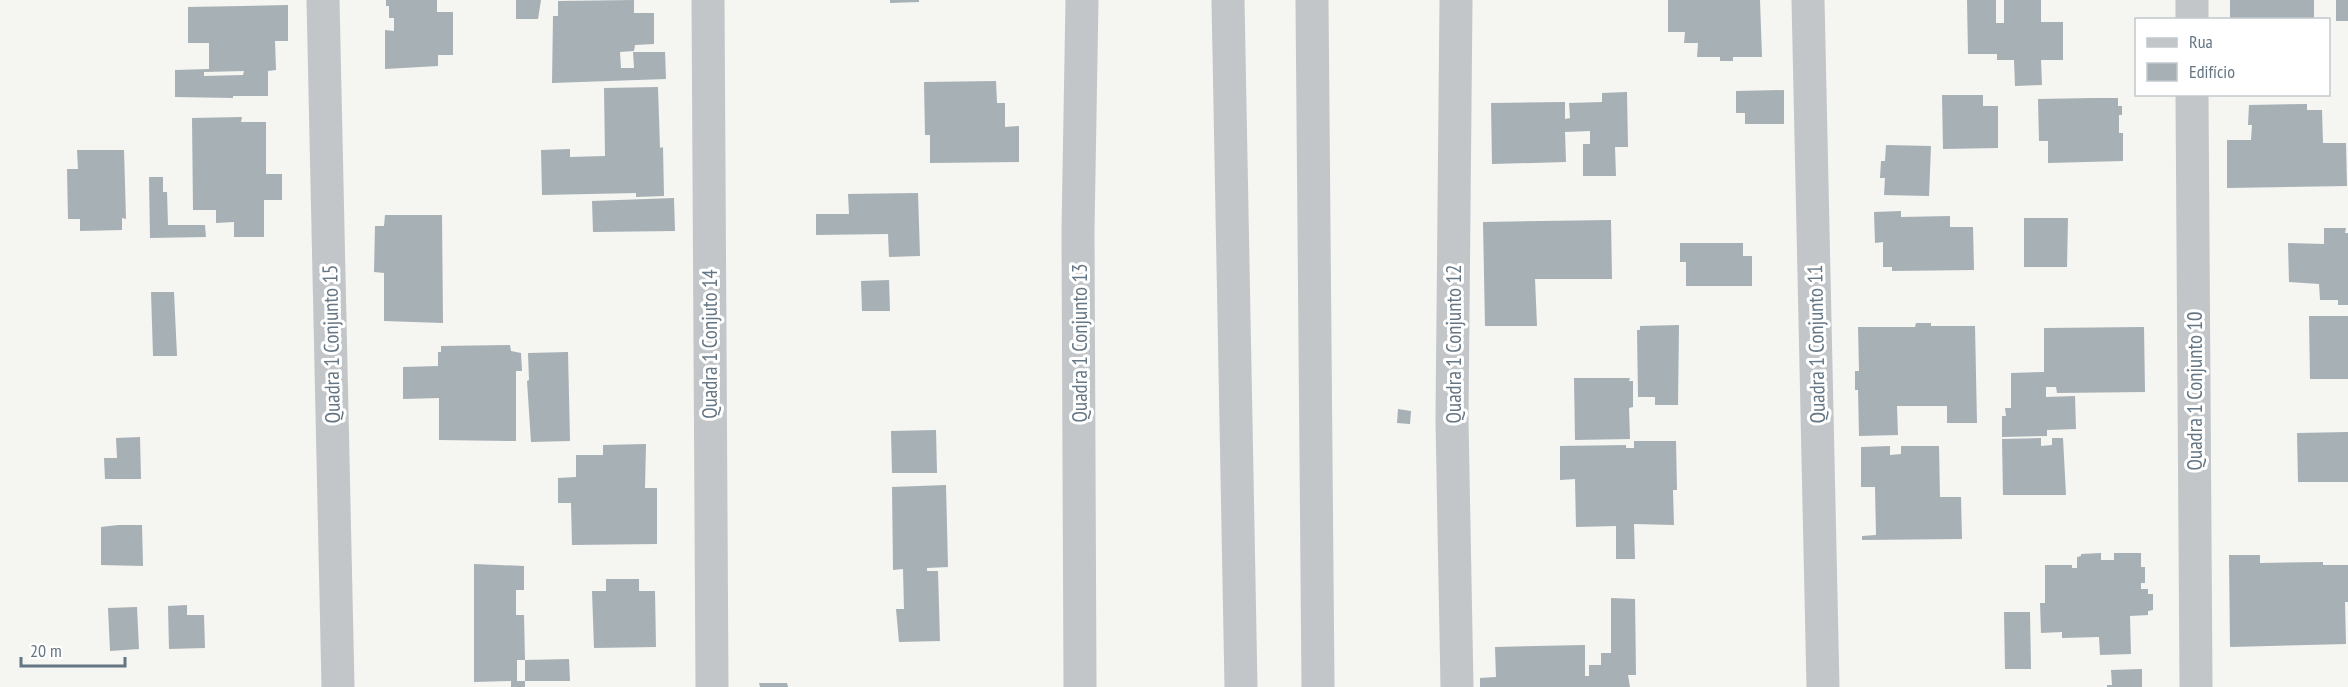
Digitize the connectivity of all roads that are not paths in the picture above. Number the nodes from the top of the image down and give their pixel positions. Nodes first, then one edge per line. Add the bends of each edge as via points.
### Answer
1 (324, 0) edge
2 (708, 0) edge
3 (1082, 0) edge
4 (1228, 0) edge
5 (1312, 0) edge
6 (1456, 0) edge
7 (1808, 0) edge
8 (2192, 0) edge
9 (2192, 18) edge
10 (2192, 96) edge
11 (338, 687) edge
12 (712, 687) edge
13 (1080, 687) edge
14 (1241, 687) edge
15 (1318, 687) edge
16 (1457, 687) edge
17 (1823, 687) edge
18 (2196, 687) edge

1 - 11 street, Quadra 1 Conjunto 15
2 - 12 street, Quadra 1 Conjuto 14
3 - 13 street, Quadra 1 Conjunto 13 via 1078,230
4 - 14 street
5 - 15 street
6 - 16 street, Quadra 1 Conjunto 12 via 1452,420
7 - 17 street, Quadra 1 Conjunto 11
8 - 9 street
10 - 18 street, Quadra 1 Conjunto 10

